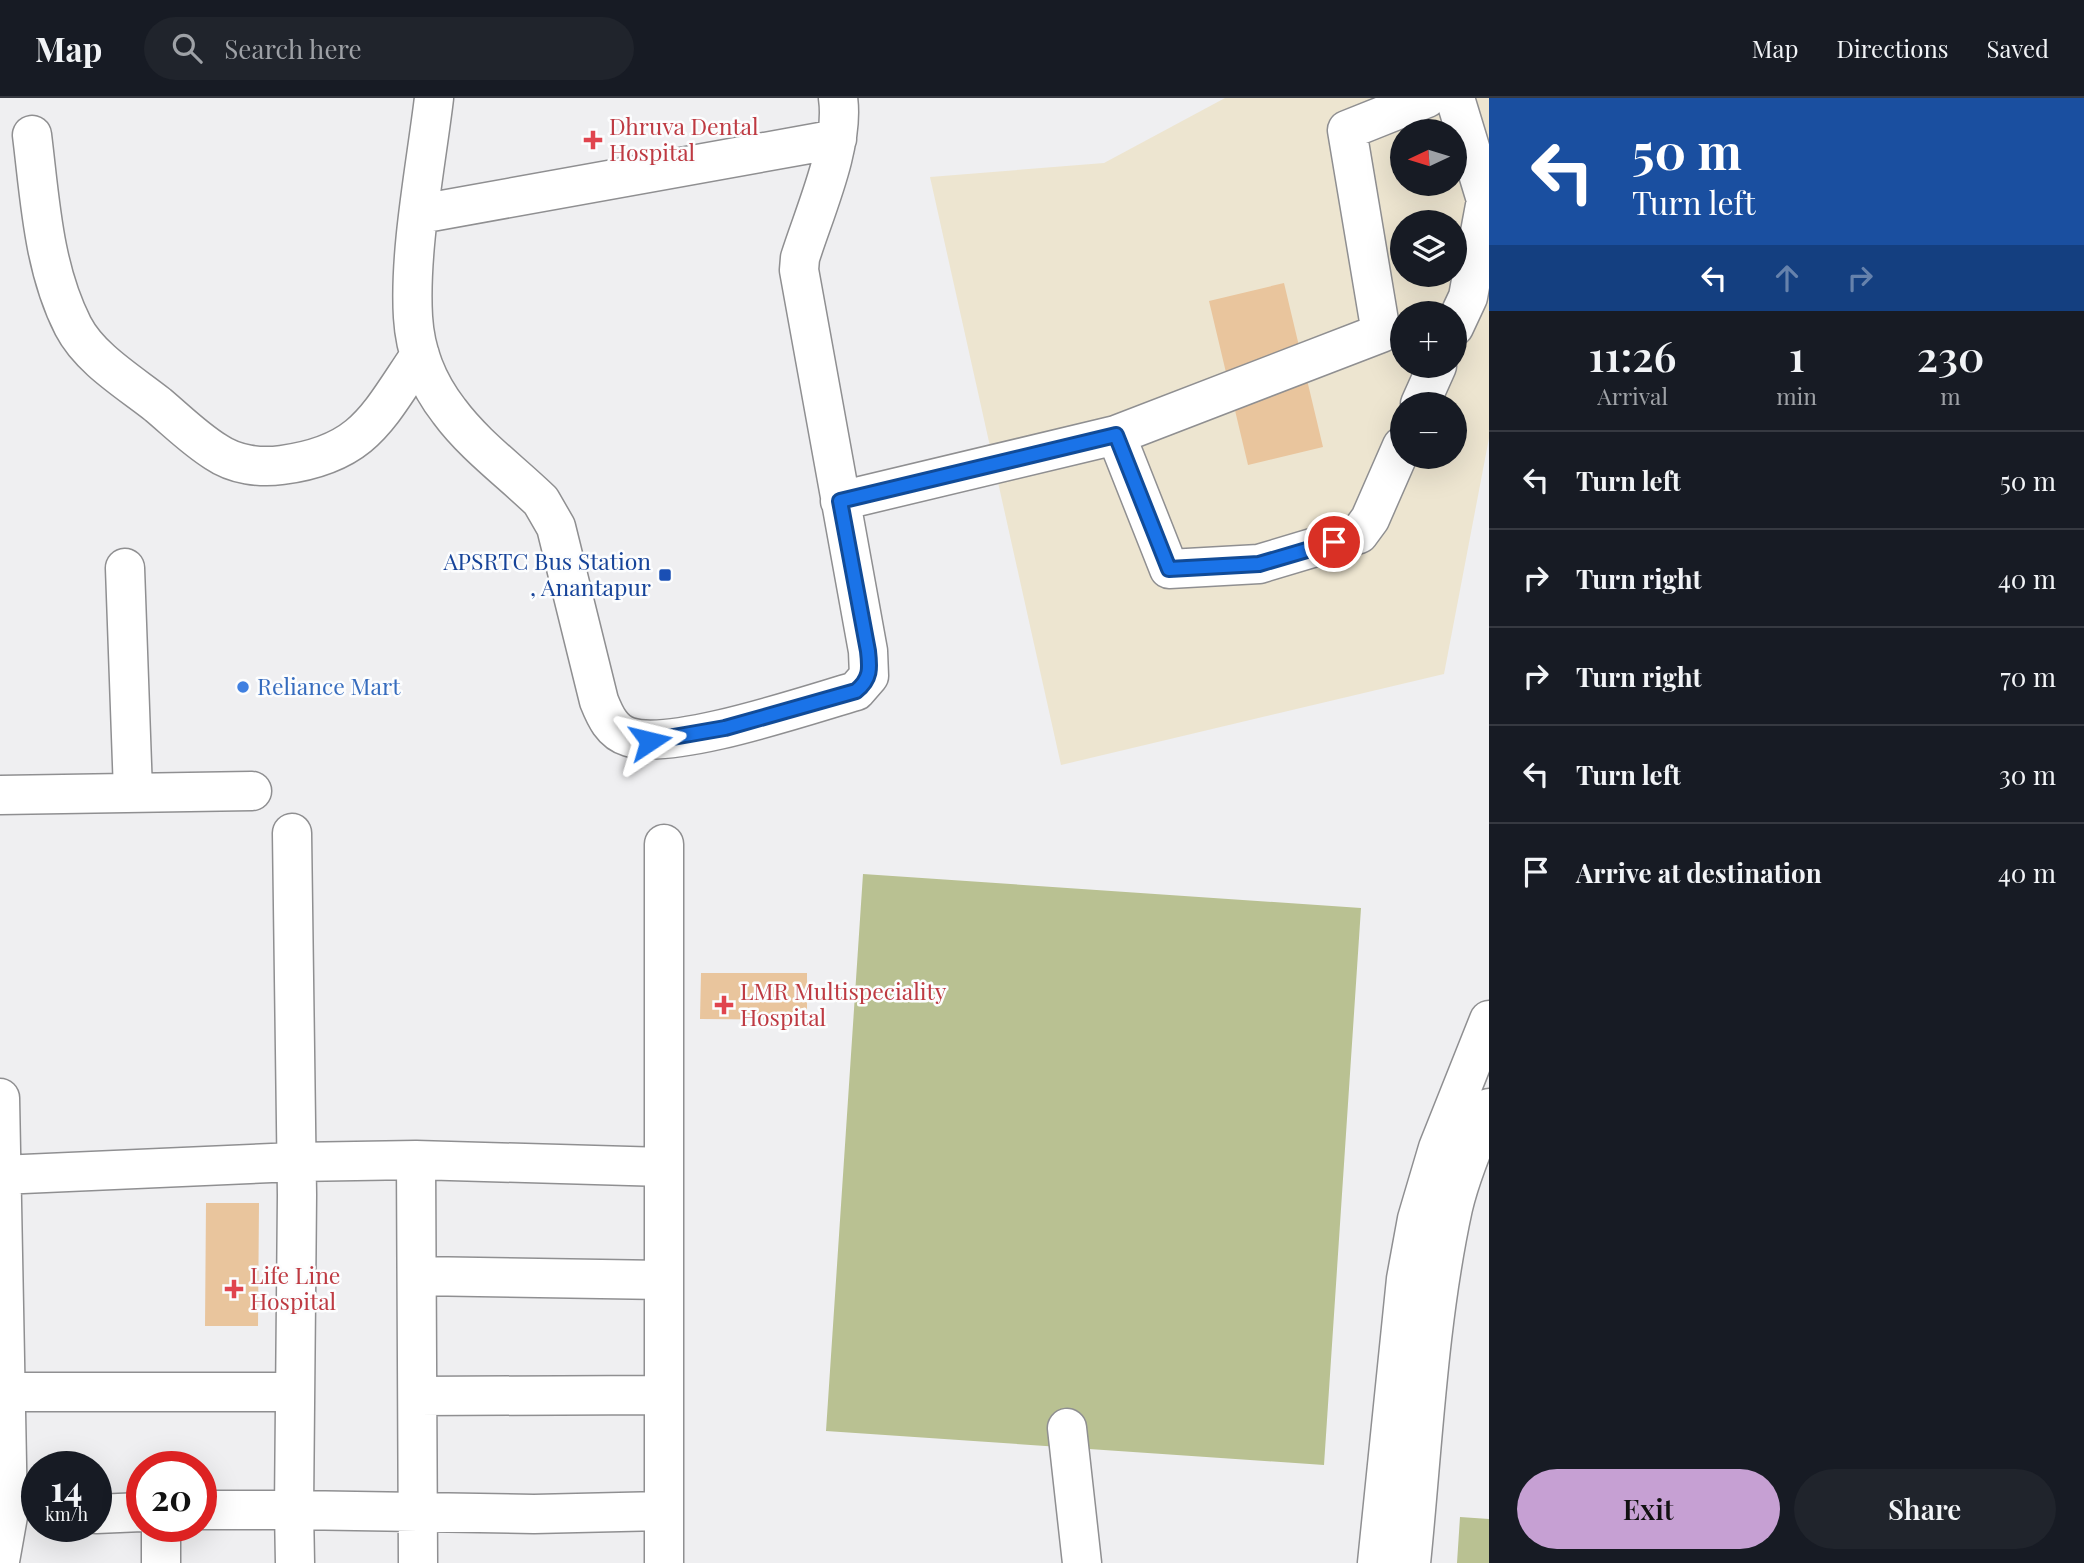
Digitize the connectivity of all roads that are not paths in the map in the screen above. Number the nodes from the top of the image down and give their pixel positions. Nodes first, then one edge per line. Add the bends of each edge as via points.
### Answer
1 (434, 98) edge
2 (838, 98) edge
3 (1427, 98) edge
4 (1455, 98) edge
5 (32, 135) dead end
6 (837, 138) junction
7 (420, 214) junction
8 (1466, 301) edge
9 (420, 355) junction
10 (1116, 435) junction
11 (1392, 469) edge
12 (840, 501) junction
13 (125, 568) dead end
14 (252, 791) dead end
15 (133, 792) junction
16 (0, 795) edge
17 (292, 832) dead end
18 (664, 844) dead end
19 (1489, 1020) edge
20 (0, 1098) edge
21 (1489, 1108) edge
22 (416, 1160) junction
23 (295, 1162) junction
24 (664, 1167) junction
25 (1, 1175) edge
26 (417, 1276) junction
27 (663, 1280) junction
28 (3, 1392) edge
29 (295, 1392) junction
30 (663, 1395) junction
31 (418, 1396) junction
32 (1067, 1428) dead end
33 (217, 1510) edge
34 (294, 1510) junction
35 (417, 1511) junction
36 (663, 1511) junction
37 (15, 1516) edge
38 (160, 1542) edge
39 (0, 1561) edge
40 (161, 1563) edge
41 (295, 1563) edge
42 (418, 1563) edge
43 (664, 1563) edge
44 (1082, 1563) edge
45 (1377, 1563) edge
46 (1410, 1563) edge

1 - 7 main road
2 - 6 main road
3 - 10 main road via 1347,130 1381,333
4 - 8 main road via 1486,200
5 - 9 main road via 48,258 75,329 98,357 217,453 242,464 276,466 312,461 345,448 374,422
6 - 7 main road
6 - 12 main road via 799,270
7 - 9 main road via 413,318
9 - 12 main road via 429,381 466,432 549,512 599,701 614,729 627,737 650,741 725,728 864,685 869,676 868,651
10 - 11 main road via 1169,569 1259,564 1359,534
10 - 12 main road
13 - 15 main road
14 - 15 main road
15 - 16 main road
17 - 23 main road
18 - 24 main road
19 - 45 main road via 1438,1148 1417,1219 1406,1279
20 - 25 main road
21 - 46 main road via 1454,1206 1445,1251
22 - 23 main road
22 - 24 main road
22 - 26 main road
23 - 25 main road
23 - 29 main road
24 - 27 main road
25 - 28 main road
26 - 27 main road
26 - 31 main road
27 - 30 main road
28 - 29 main road
28 - 37 main road
29 - 34 main road
30 - 31 main road
30 - 36 main road
31 - 35 main road
32 - 44 main road
33 - 34 main road
34 - 35 main road
34 - 41 main road
35 - 36 main road
35 - 42 main road
36 - 43 main road
37 - 39 main road
38 - 40 main road

